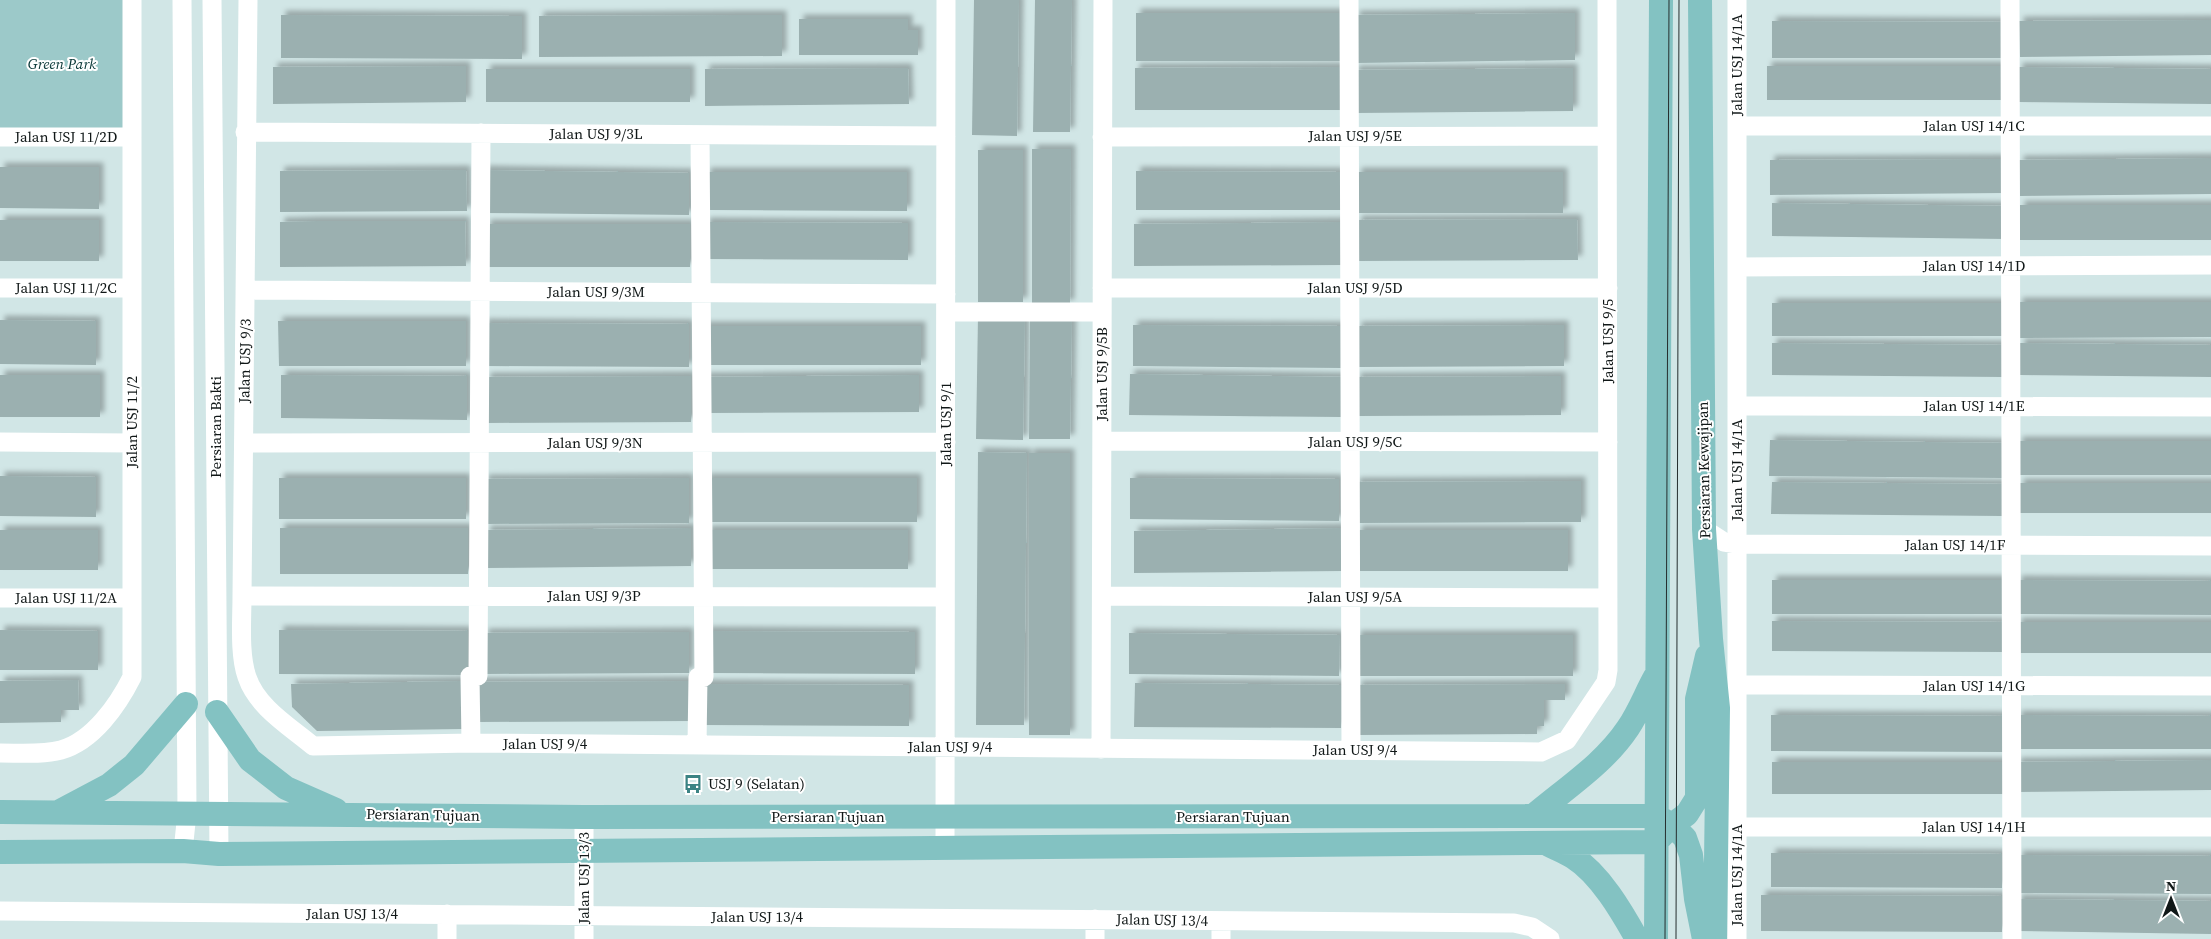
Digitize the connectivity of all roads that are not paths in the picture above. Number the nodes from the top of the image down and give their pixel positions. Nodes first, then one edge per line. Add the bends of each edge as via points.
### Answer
1 (132, 0) edge
2 (182, 0) edge
3 (212, 0) edge
4 (248, 0) edge
5 (946, 0) edge
6 (1103, 0) edge
7 (1348, 0) edge
8 (1607, 0) edge
9 (1651, 0) edge
10 (1661, 0) edge
11 (1700, 0) edge
12 (1737, 0) edge
13 (2010, 0) edge
14 (1660, 79) junction
15 (1737, 126) junction
16 (2010, 126) junction
17 (2211, 126) edge
18 (246, 132) junction
19 (480, 134) junction
20 (700, 135) junction
21 (946, 136) junction
22 (1102, 136) junction
23 (1349, 136) junction
24 (1607, 136) junction
25 (0, 137) edge
26 (132, 137) junction
27 (2211, 265) edge
28 (2011, 266) junction
29 (1737, 267) junction
30 (184, 283) junction
31 (215, 283) junction
32 (0, 288) edge
33 (132, 288) junction
34 (1102, 288) junction
35 (1349, 288) junction
36 (1608, 288) junction
37 (246, 290) junction
38 (480, 291) junction
39 (702, 293) junction
40 (946, 303) junction
41 (1102, 312) junction
42 (1737, 406) junction
43 (2011, 406) junction
44 (2211, 407) edge
45 (1102, 441) junction
46 (0, 442) edge
47 (132, 442) junction
48 (479, 442) junction
49 (702, 442) junction
50 (946, 442) junction
51 (1350, 442) junction
52 (1608, 442) junction
53 (245, 443) junction
54 (1704, 529) junction
55 (1737, 544) junction
56 (2011, 545) junction
57 (2211, 546) edge
58 (242, 596) junction
59 (478, 596) junction
60 (703, 596) junction
61 (1102, 596) junction
62 (945, 597) junction
63 (1350, 597) junction
64 (0, 598) edge
65 (132, 598) junction
66 (1608, 598) junction
67 (1711, 639) junction
68 (1657, 673) junction
69 (1606, 682) joint
70 (1737, 685) junction
71 (2012, 686) junction
72 (2211, 686) edge
73 (186, 704) junction
74 (217, 712) junction
75 (273, 713) joint
76 (471, 744) junction
77 (697, 745) junction
78 (945, 747) junction
79 (1101, 748) junction
80 (1351, 750) junction
81 (0, 753) edge
82 (0, 812) edge
83 (56, 812) junction
84 (187, 813) junction
85 (219, 814) junction
86 (346, 814) junction
87 (1534, 816) junction
88 (584, 817) junction
89 (945, 817) junction
90 (1737, 826) junction
91 (2012, 827) junction
92 (2211, 827) edge
93 (1661, 828) junction
94 (1545, 843) junction
95 (945, 848) junction
96 (183, 851) junction
97 (584, 851) junction
98 (0, 852) edge
99 (219, 854) junction
100 (0, 911) edge
101 (447, 914) junction
102 (584, 916) junction
103 (1095, 919) junction
104 (1221, 930) edge
105 (1387, 930) edge
106 (447, 939) edge
107 (584, 939) edge
108 (1095, 939) edge
109 (1550, 939) edge
110 (1637, 939) edge
111 (1656, 939) edge
112 (1704, 939) edge
113 (1715, 939) edge
114 (1737, 939) edge
115 (2012, 939) edge

1 - 26 street, Jalan USJ 11/2
2 - 30 street, Persiaran Bakti
3 - 31 street, Persiaran Bakti
4 - 18 street, Jalan USJ 9/3
5 - 21 street, Jalan USJ 9/1
6 - 22 street, Jalan USJ 9/5B
7 - 23 street
8 - 24 street, Jalan USJ 9/5
9 - 14 main road
10 - 14 main road
11 - 54 main road, Persiaran Kewajipan
12 - 15 street, Jalan USJ 14/1A
13 - 16 street
14 - 68 main road
15 - 16 street, Jalan USJ 14/1C
15 - 29 street, Jalan USJ 14/1A
16 - 17 street, Jalan USJ 14/1C
16 - 28 street
18 - 19 street, Jalan USJ 9/3L
18 - 37 street, Jalan USJ 9/3
19 - 20 street, Jalan USJ 9/3L
19 - 38 street
20 - 21 street, Jalan USJ 9/3L
20 - 39 street
21 - 40 street, Jalan USJ 9/1
22 - 23 street, Jalan USJ 9/5E
22 - 34 street, Jalan USJ 9/5B
23 - 24 street, Jalan USJ 9/5E
23 - 35 street
24 - 36 street, Jalan USJ 9/5
25 - 26 street, Jalan USJ 11/2D
26 - 33 street, Jalan USJ 11/2
27 - 28 street, Jalan USJ 14/1D
28 - 29 street, Jalan USJ 14/1D
28 - 43 street
29 - 42 street, Jalan USJ 14/1A
30 - 31 street
30 - 73 street, Persiaran Bakti
31 - 74 street, Persiaran Bakti
32 - 33 street, Jalan USJ 11/2C
33 - 47 street, Jalan USJ 11/2
34 - 35 street, Jalan USJ 9/5D
34 - 41 street, Jalan USJ 9/5B
35 - 36 street, Jalan USJ 9/5D
35 - 51 street
36 - 52 street, Jalan USJ 9/5
37 - 38 street, Jalan USJ 9/3M
37 - 53 street, Jalan USJ 9/3
38 - 39 street, Jalan USJ 9/3M
38 - 48 street
39 - 40 street, Jalan USJ 9/3M
39 - 49 street
40 - 41 street, Jalan USJ 9/3M
40 - 50 street, Jalan USJ 9/1
41 - 45 street, Jalan USJ 9/5B
42 - 43 street, Jalan USJ 14/1E
42 - 55 street, Jalan USJ 14/1A
43 - 44 street, Jalan USJ 14/1E
43 - 56 street
45 - 51 street, Jalan USJ 9/5C
45 - 61 street, Jalan USJ 9/5B
46 - 47 street
47 - 65 street, Jalan USJ 11/2
48 - 49 street, Jalan USJ 9/3N
48 - 53 street, Jalan USJ 9/3N
48 - 59 street
49 - 50 street, Jalan USJ 9/3N
49 - 60 street
50 - 62 street, Jalan USJ 9/1
51 - 52 street, Jalan USJ 9/5C
51 - 63 street
52 - 66 street, Jalan USJ 9/5
53 - 58 street, Jalan USJ 9/3
54 - 55 street, Jalan USJ 14/1F via 1724,542
54 - 67 main road, Persiaran Kewajipan
55 - 56 street, Jalan USJ 14/1F
55 - 70 street, Jalan USJ 14/1A
56 - 57 street, Jalan USJ 14/1F
56 - 71 street
58 - 59 street, Jalan USJ 9/3P
58 - 75 street, Jalan USJ 9/3 via 246,676
59 - 60 street, Jalan USJ 9/3P
59 - 76 street
60 - 62 street, Jalan USJ 9/3P
60 - 77 street
61 - 63 street, Jalan USJ 9/5A
61 - 79 street, Jalan USJ 9/5B
62 - 78 street, Jalan USJ 9/1
63 - 66 street, Jalan USJ 9/5A
63 - 80 street
64 - 65 street, Jalan USJ 11/2A
65 - 81 street, Jalan USJ 11/2 via 132,677 109,713 80,742 62,750
66 - 69 street, Jalan USJ 9/5
67 - 93 main road via 1696,699 1696,798 1687,814
67 - 113 main road, Persiaran Kewajipan via 1718,708
68 - 87 main road via 1628,728 1587,774
68 - 93 main road
69 - 80 street, Jalan USJ 9/4 via 1567,740 1541,752
70 - 71 street, Jalan USJ 14/1G
70 - 90 street, Jalan USJ 14/1A
71 - 72 street, Jalan USJ 14/1G
71 - 91 street
73 - 83 main road via 134,765 109,785
73 - 84 street, Persiaran Bakti
74 - 85 street, Persiaran Bakti
74 - 86 main road via 250,760 286,788
75 - 76 street, Jalan USJ 9/4 via 313,746
76 - 77 street, Jalan USJ 9/4
77 - 78 street, Jalan USJ 9/4
78 - 79 street, Jalan USJ 9/4
78 - 89 street, Jalan USJ 9/1
79 - 80 street, Jalan USJ 9/4
82 - 83 main road, Persiaran Tujuan
83 - 84 main road, Persiaran Tujuan
84 - 85 main road, Persiaran Tujuan
84 - 96 street, Persiaran Bakti
85 - 86 main road, Persiaran Tujuan
85 - 99 street, Persiaran Bakti
86 - 88 main road, Persiaran Tujuan
87 - 89 main road, Persiaran Tujuan
87 - 93 main road, Persiaran Tujuan
88 - 89 main road, Persiaran Tujuan
88 - 97 street, Jalan USJ 13/3
89 - 95 street, Jalan USJ 9/1
90 - 91 street, Jalan USJ 14/1H
90 - 114 street, Jalan USJ 14/1A
91 - 92 street, Jalan USJ 14/1H
91 - 115 street
93 - 94 main road, Persiaran Tujuan
93 - 111 main road
93 - 112 main road via 1685,838 1692,855
94 - 95 main road, Persiaran Tujuan
94 - 110 main road via 1574,857 1595,877 1614,900
95 - 97 main road, Persiaran Tujuan
96 - 98 main road, Persiaran Tujuan
96 - 99 main road, Persiaran Tujuan
97 - 99 main road, Persiaran Tujuan
97 - 102 street, Jalan USJ 13/3
100 - 101 street, Jalan USJ 13/4
101 - 102 street, Jalan USJ 13/4
101 - 106 street
102 - 103 street, Jalan USJ 13/4
102 - 107 street, Jalan USJ 13/3
103 - 104 street, Jalan USJ 13/4
103 - 108 street
104 - 105 street, Jalan USJ 13/4
105 - 109 street, Jalan USJ 13/4 via 1514,923 1532,927

